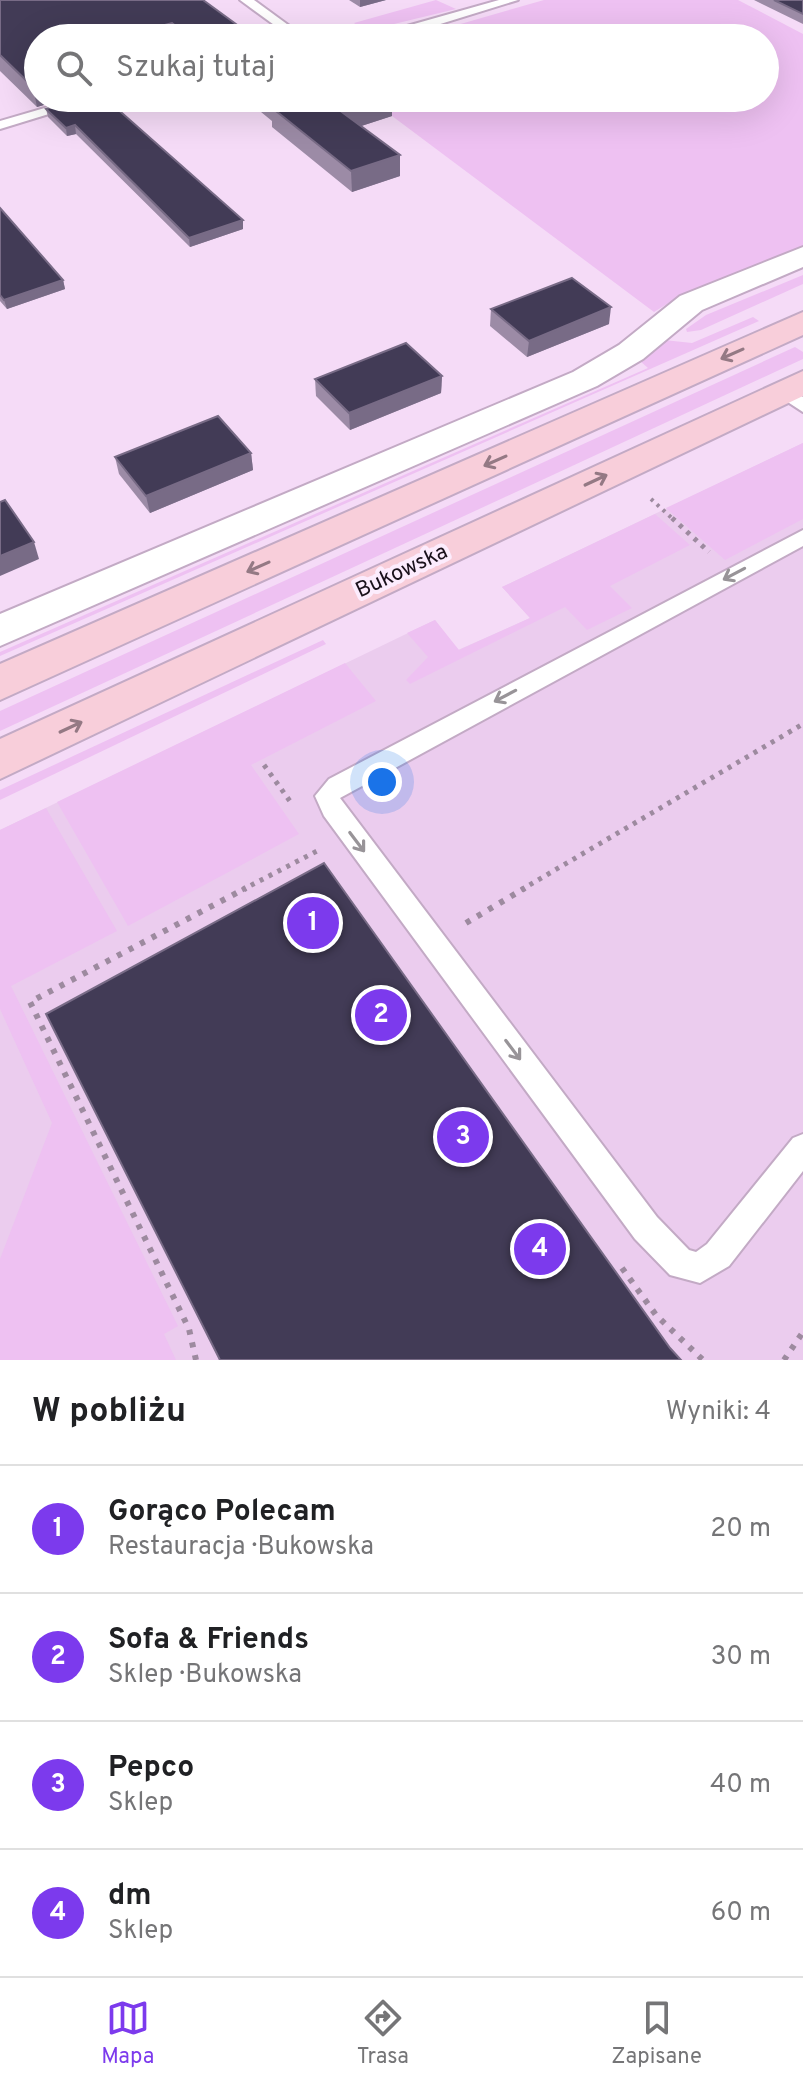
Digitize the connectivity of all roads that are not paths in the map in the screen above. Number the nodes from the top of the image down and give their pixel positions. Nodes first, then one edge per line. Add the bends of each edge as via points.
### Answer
1 (246, 0) edge
2 (512, 0) edge
3 (280, 24) edge
4 (429, 24) edge
5 (45, 112) edge
6 (0, 125) edge
7 (803, 256) edge
8 (803, 322) edge
9 (796, 393) edge
10 (803, 537) edge
11 (0, 631) edge
12 (0, 683) edge
13 (0, 760) edge
14 (803, 1148) edge

1 - 3 lane
2 - 4 lane
5 - 6 lane
7 - 11 street via 691,303 631,352 585,379
8 -> 12 main road
13 -> 9 main road, Bukowska
10 -> 14 lane via 337,786 327,796 646,1228 681,1264 700,1268 718,1255

